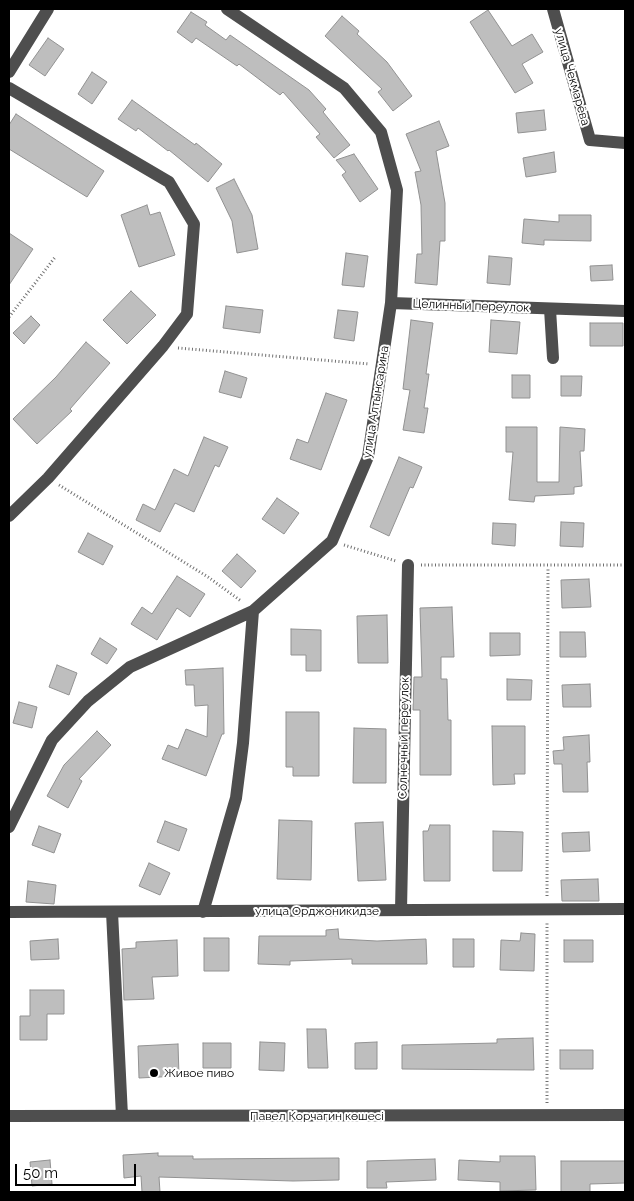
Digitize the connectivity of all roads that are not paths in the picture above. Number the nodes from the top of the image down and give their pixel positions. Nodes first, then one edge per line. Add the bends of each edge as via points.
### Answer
1 (48, 9) edge
2 (227, 9) edge
3 (552, 9) edge
4 (9, 72) edge
5 (9, 88) edge
6 (625, 143) edge
7 (391, 303) junction
8 (550, 309) junction
9 (625, 311) edge
10 (553, 358) dead end
11 (9, 516) edge
12 (408, 565) road end
13 (253, 611) junction
14 (9, 827) edge
15 (625, 909) edge
16 (401, 910) junction
17 (9, 912) edge
18 (112, 912) junction
19 (203, 912) junction
20 (625, 1115) edge
21 (9, 1116) edge
22 (122, 1116) junction

1 - 4 street
2 - 7 street, улица Алтынсарина via 344,88 381,132 397,190
3 - 6 street, улица Чекмарёва via 590,140
5 - 11 street via 169,182 194,224 187,314 48,478
7 - 8 street, Целинный переулок
7 - 13 street, улица Алтынсарина via 368,458 332,542
8 - 9 street, Целинный переулок
8 - 10 street
12 - 16 street, Солнечный переулок
13 - 14 street, улица Алтынсарина via 130,667 88,701 52,740
13 - 19 street via 236,798
15 - 16 street, улица Орджоникидзе
16 - 19 street, улица Орджоникидзе
17 - 18 street, улица Орджоникидзе
18 - 19 street, улица Орджоникидзе
18 - 22 street
20 - 22 street, Павел Корчагин көшесі
21 - 22 street, Павел Корчагин көшесі

